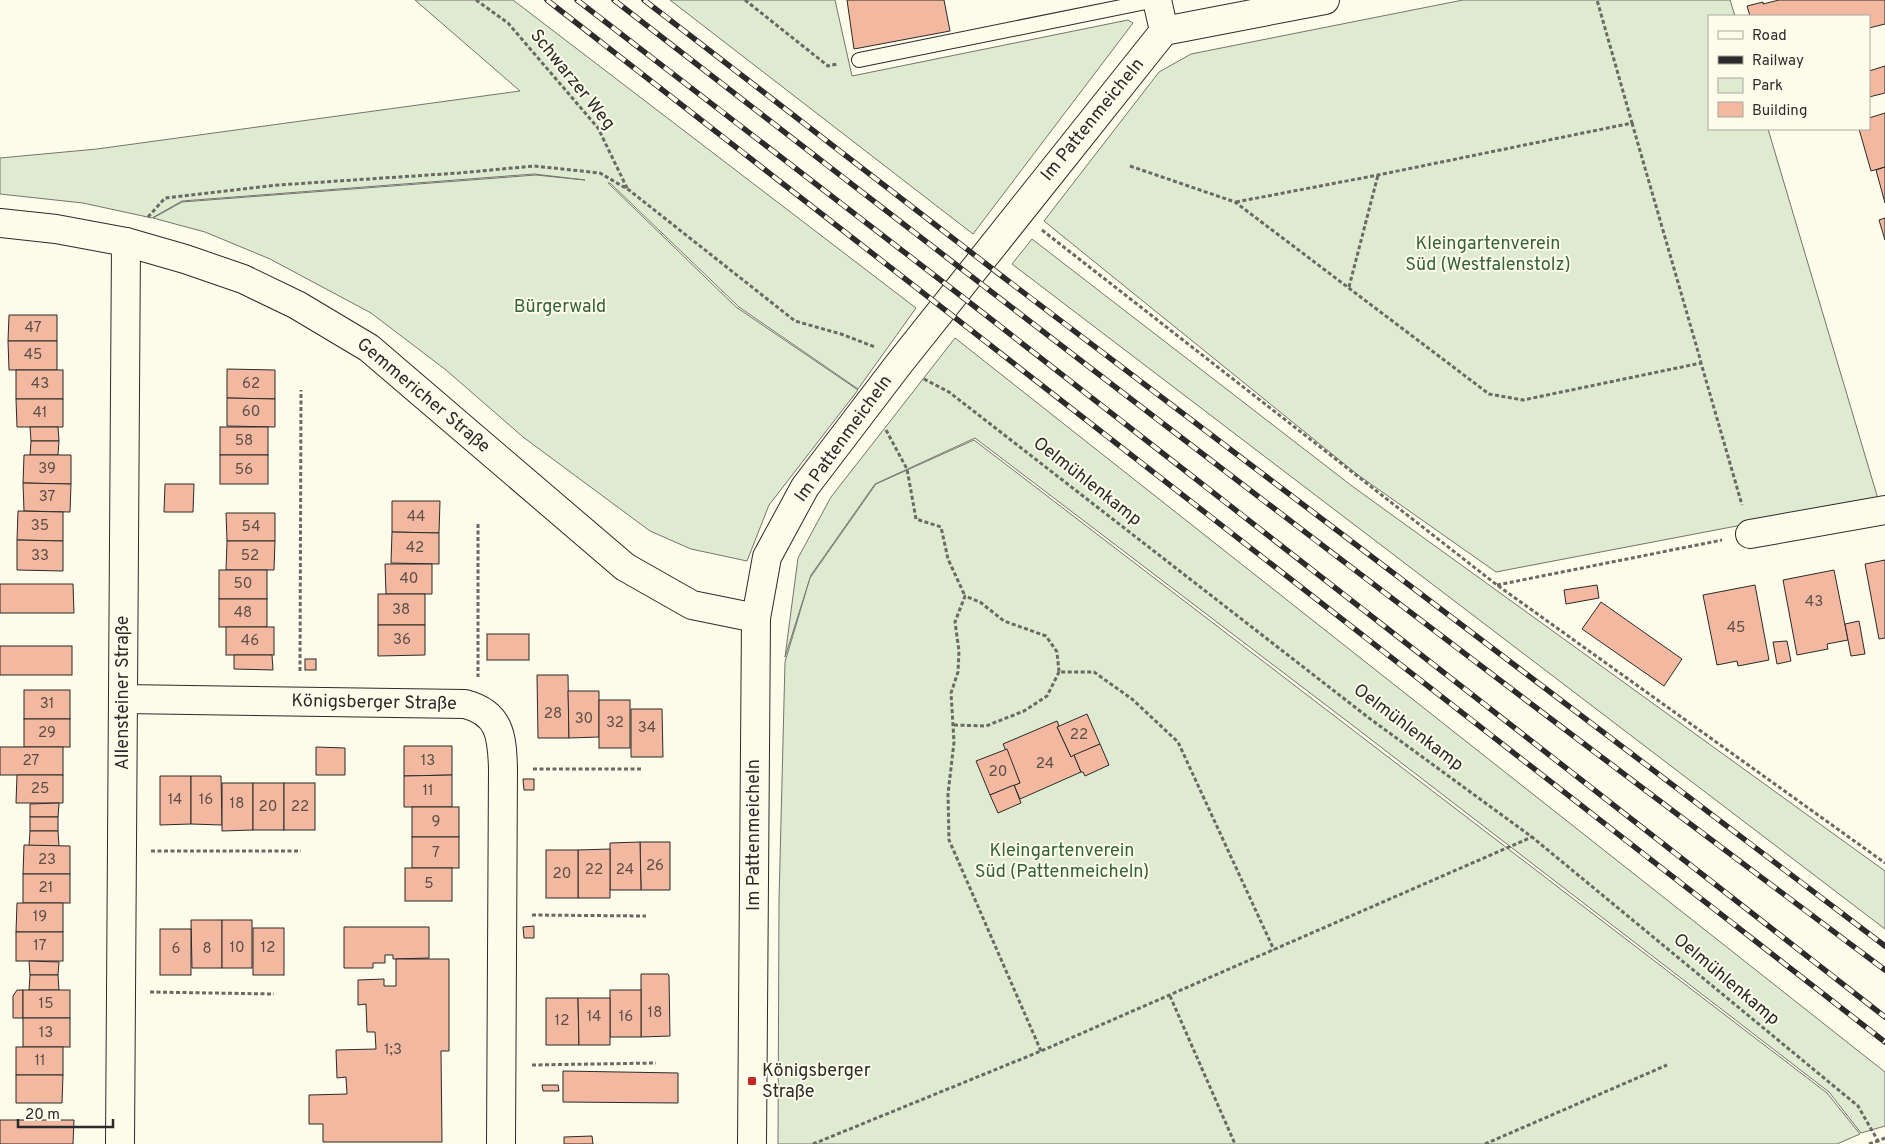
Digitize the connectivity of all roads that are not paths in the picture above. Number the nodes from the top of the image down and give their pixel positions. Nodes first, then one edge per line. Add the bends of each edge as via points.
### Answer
1 (1157, 0) edge
2 (1325, 0) edge
3 (1164, 31) junction
4 (859, 60) road end
5 (0, 223) edge
6 (126, 242) junction
7 (1885, 510) edge
8 (1750, 534) road end
9 (756, 618) junction
10 (123, 699) junction
11 (120, 1144) edge
12 (501, 1144) edge
13 (752, 1144) edge

1 - 3 street
1 - 4 lane
2 - 3 street
3 - 9 street, Im Pattenmeicheln via 805,487 767,557
5 - 6 street, Gemmericher Straße
6 - 9 street, Gemmericher Straße via 243,279 305,309 369,348 625,567 692,604
6 - 10 street, Allensteiner Straße
7 - 8 street
9 - 13 street, Im Pattenmeicheln
10 - 11 street, Allensteiner Straße
10 - 12 street, Königsberger Straße via 465,704 478,707 490,716 498,729 504,768

